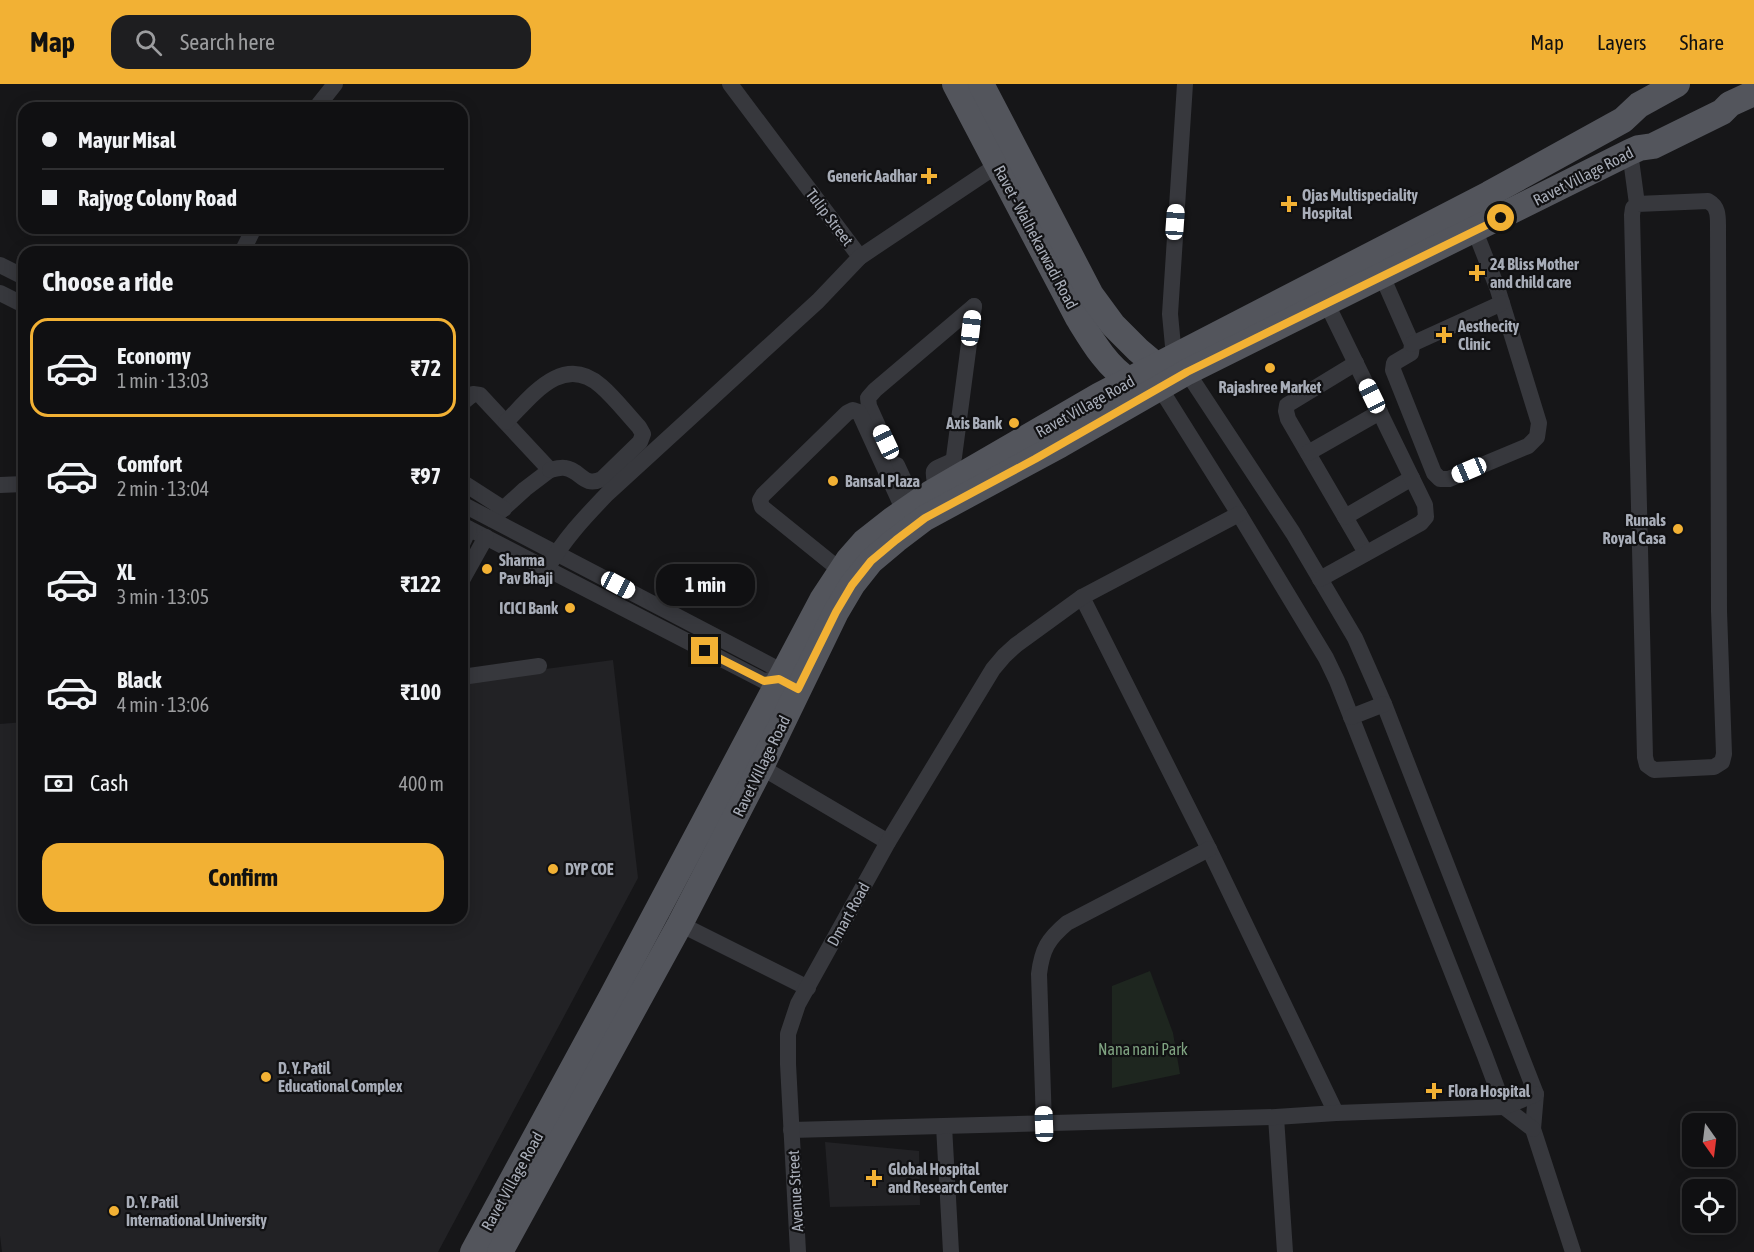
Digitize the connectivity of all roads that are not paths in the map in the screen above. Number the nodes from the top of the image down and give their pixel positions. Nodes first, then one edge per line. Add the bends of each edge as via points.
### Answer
1 (730, 84) edge
2 (955, 84) edge
3 (981, 84) edge
4 (1185, 84) edge
5 (1677, 84) edge
6 (331, 85) edge
7 (1754, 93) edge
8 (1729, 94) edge
9 (320, 102) edge
10 (1636, 103) edge
11 (1634, 150) junction
12 (1008, 159) junction
13 (1637, 204) junction
14 (1475, 231) junction
15 (860, 257) junction
16 (0, 265) edge
17 (18, 274) edge
18 (1382, 276) junction
19 (0, 293) edge
20 (18, 302) edge
21 (1502, 303) junction
22 (1327, 304) junction
23 (1412, 344) junction
24 (1356, 363) junction
25 (1169, 371) junction
26 (1130, 381) junction
27 (468, 398) edge
28 (1380, 412) junction
29 (506, 422) junction
30 (1308, 453) junction
31 (550, 470) junction
32 (1412, 478) junction
33 (18, 484) edge
34 (0, 485) edge
35 (468, 487) edge
36 (937, 490) junction
37 (468, 506) edge
38 (910, 508) junction
39 (498, 514) junction
40 (1239, 514) junction
41 (1345, 517) junction
42 (468, 534) edge
43 (486, 537) junction
44 (556, 553) junction
45 (1366, 553) junction
46 (468, 569) edge
47 (547, 569) junction
48 (840, 570) junction
49 (1320, 579) junction
50 (1082, 597) junction
51 (539, 666) dead end
52 (468, 676) edge
53 (789, 684) junction
54 (1384, 704) junction
55 (1351, 717) junction
56 (761, 767) junction
57 (888, 842) junction
58 (1209, 849) junction
59 (680, 924) junction
60 (808, 988) junction
61 (1536, 1094) junction
62 (1504, 1107) junction
63 (1336, 1113) junction
64 (1276, 1117) junction
65 (1044, 1124) junction
66 (944, 1126) junction
67 (1533, 1129) junction
68 (791, 1130) junction
69 (473, 1252) edge
70 (500, 1252) edge
71 (798, 1252) edge
72 (951, 1252) edge
73 (1285, 1252) edge
74 (1573, 1252) edge

1 - 15 street, Tulip Street
2 - 12 main road, Ravet - Walhekarwadi Road
3 - 12 main road, Ravet - Walhekarwadi Road
4 - 25 street
5 - 10 main road, Ravet Village Road
6 - 9 street
7 - 8 main road, Ravet Village Road
8 - 11 main road, Ravet Village Road via 1722,112 1653,146
10 - 11 main road via 1622,131
10 - 25 main road, Ravet Village Road via 1489,194
11 - 13 street
11 - 14 main road, Ravet Village Road
12 - 15 street, Tulip Street
12 - 25 main road, Ravet - Walhekarwadi Road via 1113,326 1138,350
12 - 26 main road, Ravet - Walhekarwadi Road via 1078,318 1106,360
13 - 13 street via 1708,201 1717,211 1719,611 1724,754 1722,762 1714,767 1654,770 1645,757 1632,226 1633,208
14 - 18 main road, Ravet Village Road
14 - 21 street
15 - 44 street via 818,301 607,494
16 - 17 street
18 - 22 main road, Ravet Village Road
18 - 23 street
19 - 20 street
21 - 23 street
21 - 23 street via 1539,423 1537,436 1528,446 1449,479 1434,473 1393,370 1394,363 1411,353
22 - 24 street
22 - 25 main road, Ravet Village Road
24 - 28 street
24 - 30 street via 1287,405 1288,419
25 - 26 main road
25 - 40 street
25 - 49 street via 1293,532
25 - 53 main road, Ravet Village Road via 1026,464 925,518 896,540 871,561 852,585
26 - 36 main road, Ravet Village Road
27 - 29 street via 480,395
28 - 30 street
28 - 32 street
29 - 31 street
29 - 31 street via 547,383 562,375 578,373 601,386 643,434 640,442 595,483 566,468
30 - 41 street
31 - 39 street
32 - 41 street
32 - 45 street via 1425,505 1426,517
33 - 34 street
35 - 39 street
36 - 38 main road, Ravet Village Road
36 - 38 street via 933,471 954,457 974,306 868,398
37 - 39 street
38 - 48 main road, Ravet Village Road via 864,542
38 - 48 street via 860,412 847,413 760,500 762,507
39 - 44 street
40 - 50 street, Dmart Road
40 - 55 street via 1326,658
41 - 45 street
42 - 43 street
43 - 46 street
43 - 47 street
44 - 47 street
44 - 53 street via 774,667
45 - 49 street
47 - 53 street via 764,681
48 - 53 main road, Ravet Village Road via 822,600
49 - 54 street via 1355,638
50 - 57 street, Dmart Road via 1016,645 993,669
50 - 58 street
51 - 52 street
53 - 56 main road, Ravet Village Road
53 - 69 main road, Ravet Village Road via 606,1006
54 - 55 street
54 - 61 street
55 - 62 street
56 - 57 street
56 - 59 main road, Ravet Village Road
57 - 60 street, Dmart Road
58 - 63 street
58 - 65 street via 1067,923 1045,946 1039,974
59 - 60 street
59 - 70 main road, Ravet Village Road
60 - 68 street, Dmart Road via 788,1034
61 - 62 street
61 - 67 street
62 - 63 street
62 - 67 street
63 - 64 street
64 - 65 street
64 - 73 street
65 - 66 street
66 - 68 street
66 - 72 street
67 - 74 street
68 - 71 street, Avenue Street

